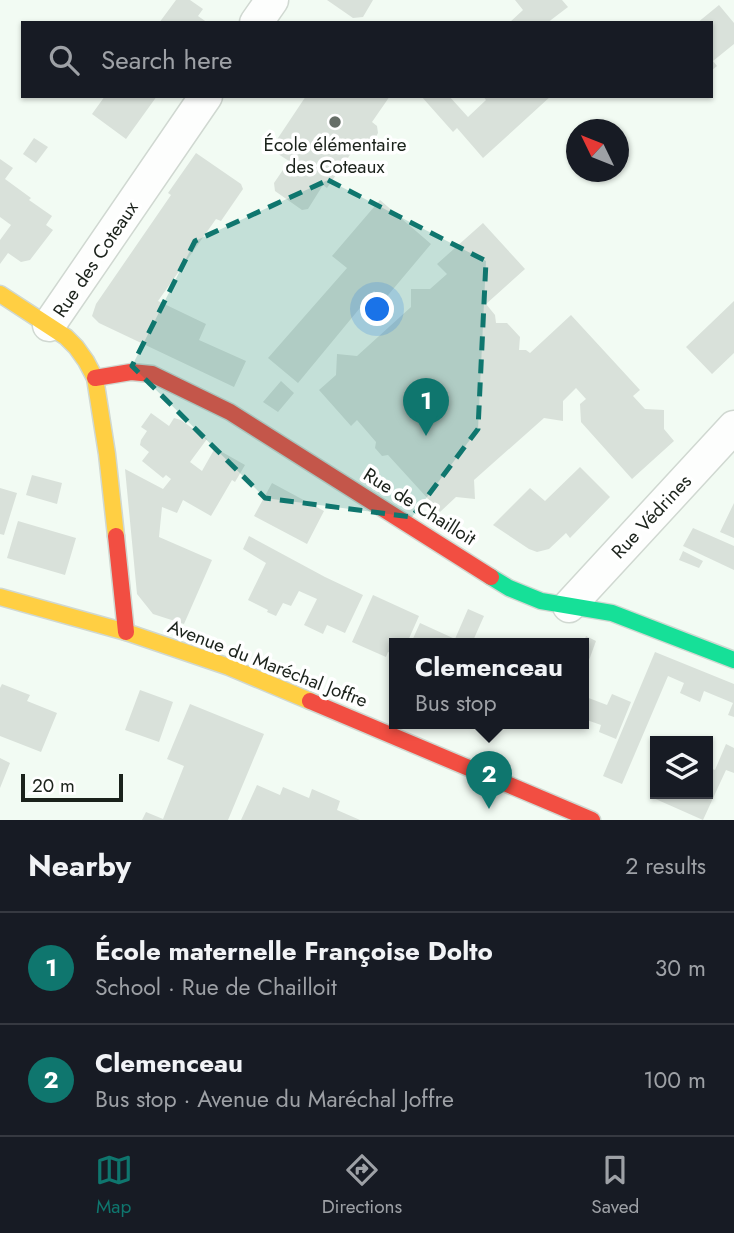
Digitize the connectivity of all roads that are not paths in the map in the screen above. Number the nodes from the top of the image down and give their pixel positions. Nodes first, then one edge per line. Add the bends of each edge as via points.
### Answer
1 (272, 0) edge
2 (258, 21) edge
3 (205, 98) edge
4 (0, 294) edge
5 (49, 326) junction
6 (94, 378) junction
7 (734, 427) edge
8 (0, 597) edge
9 (569, 606) junction
10 (126, 632) junction
11 (734, 660) edge
12 (592, 820) edge

1 - 2 street
3 - 5 street, Rue des Coteaux
4 - 5 street
5 - 6 street, Rue des Coteaux via 76,347
6 - 9 street, Rue de Chailloit via 133,371 152,374 230,412 509,588
6 - 10 street, Rue des Coteaux
7 - 9 street, Rue Védrines
8 - 10 street, Avenue du Maréchal Joffre
9 - 11 street, Rue de Chailloit via 612,612
10 - 12 street, Avenue du Maréchal Joffre via 242,672

